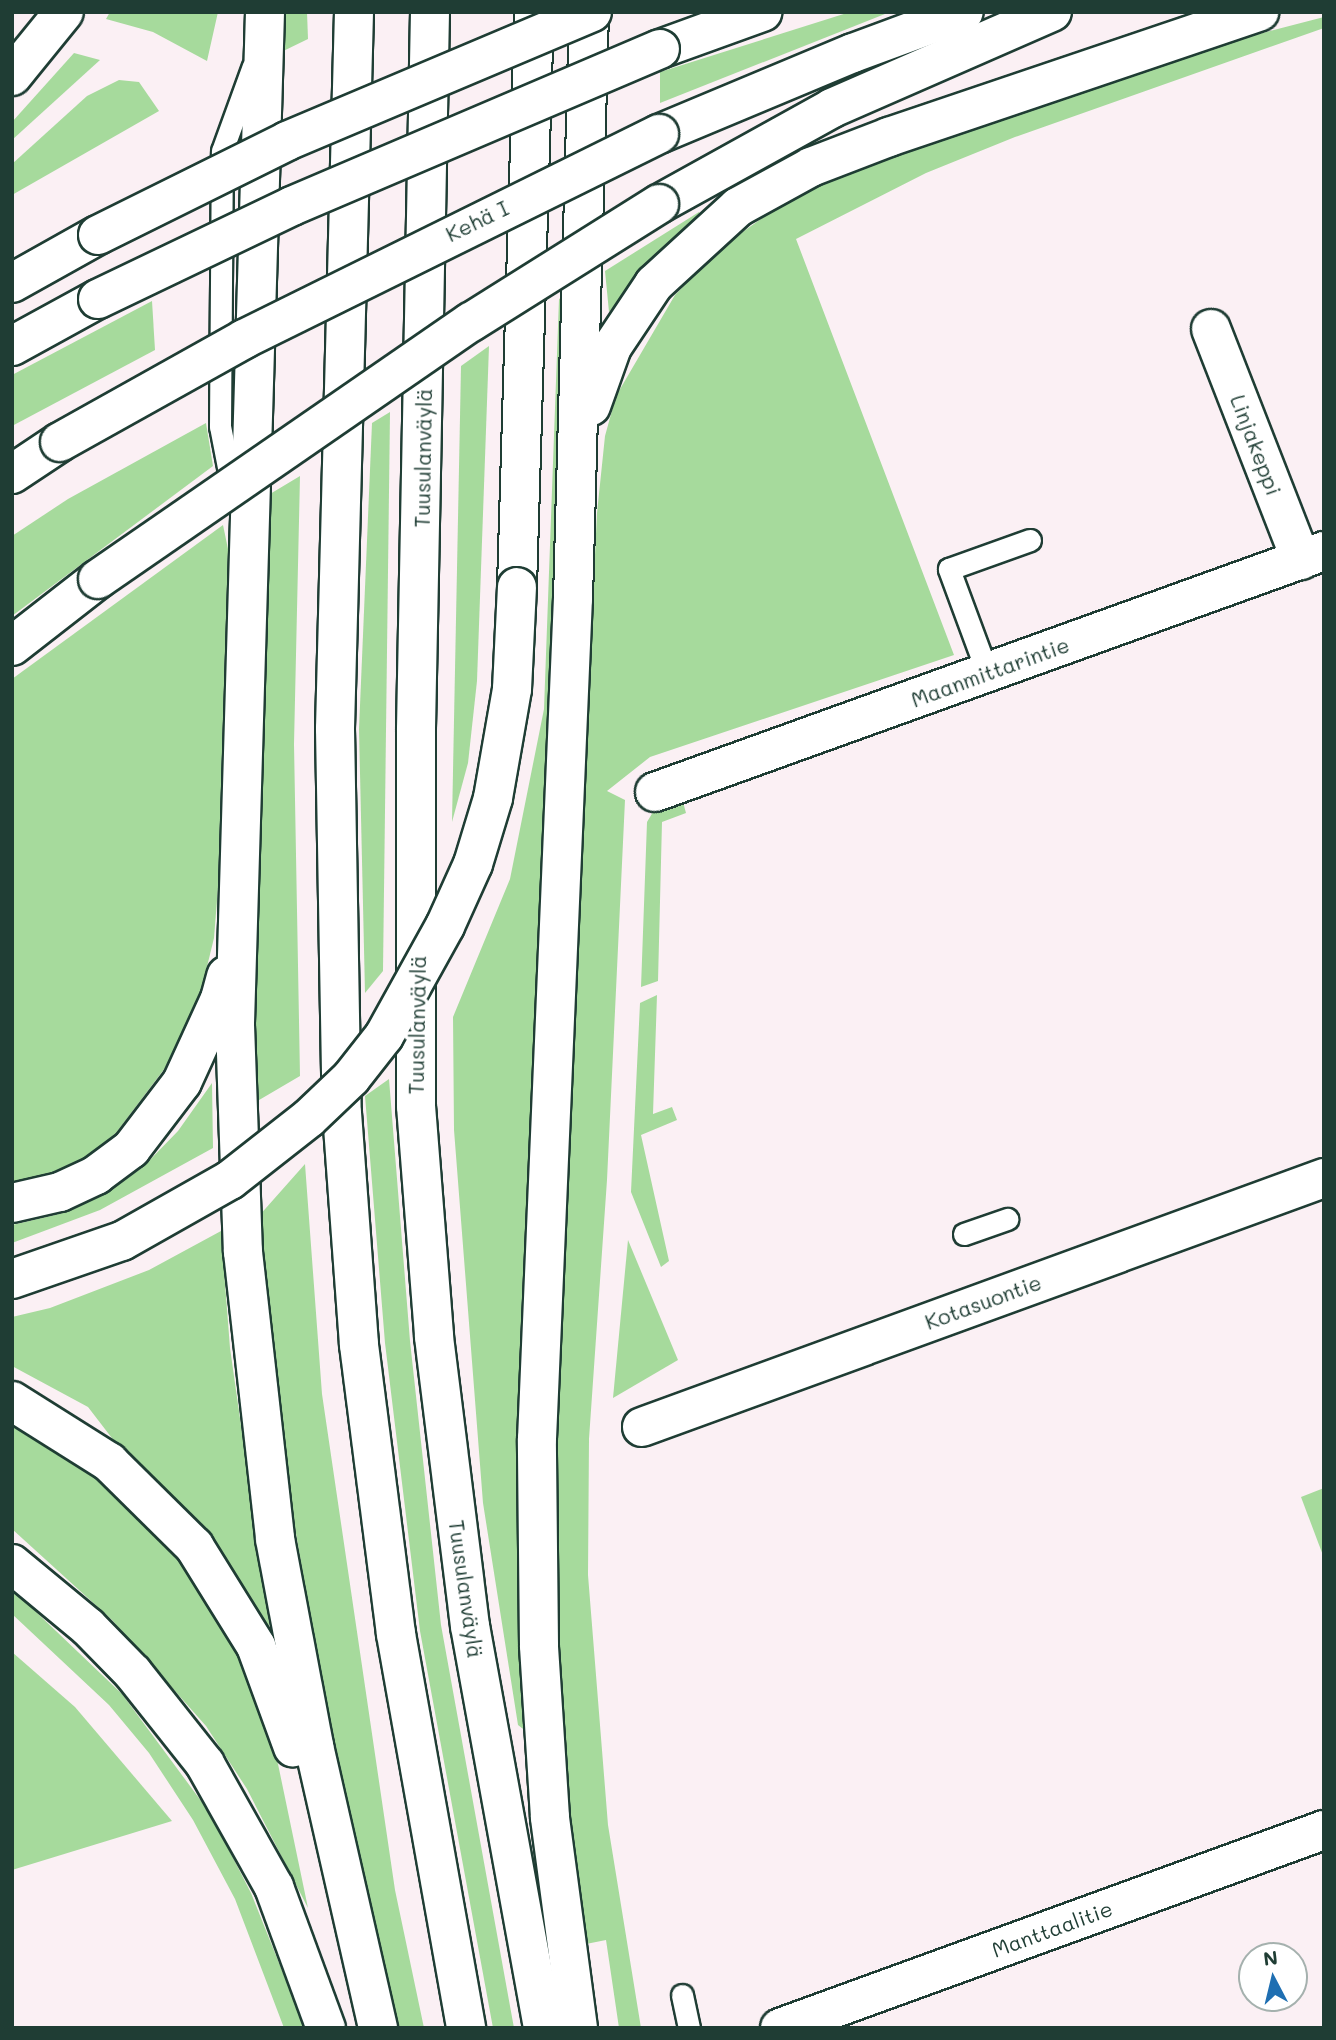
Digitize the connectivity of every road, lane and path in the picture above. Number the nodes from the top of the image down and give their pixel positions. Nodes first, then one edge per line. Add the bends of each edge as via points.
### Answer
1 (64, 12) edge
2 (354, 12) edge
3 (430, 12) edge
4 (534, 12) edge
5 (590, 12) edge
6 (762, 12) edge
7 (964, 12) edge
8 (1052, 12) edge
9 (1259, 12) edge
10 (265, 24) edge
11 (12, 76) edge
12 (12, 284) edge
13 (1211, 329) dead end
14 (12, 346) edge
15 (12, 474) edge
16 (1030, 540) dead end
17 (1312, 555) edge
18 (573, 599) junction
19 (12, 646) edge
20 (987, 673) junction
21 (655, 792) dead end
22 (238, 891) junction
23 (1324, 1178) edge
24 (12, 1203) edge
25 (1007, 1219) dead end
26 (964, 1234) dead end
27 (12, 1279) edge
28 (12, 1401) edge
29 (642, 1427) dead end
30 (12, 1564) edge
31 (1324, 1830) edge
32 (362, 1951) junction
33 (682, 1995) dead end
34 (326, 2028) edge
35 (378, 2028) edge
36 (466, 2028) edge
37 (542, 2028) edge
38 (578, 2028) edge
39 (690, 2028) edge
40 (780, 2028) edge

1 - 11 main road
2 - 36 main road via 335,729 342,1113 359,1345 396,1634
3 - 37 main road, Tuusulanväylä via 415,730 416,1106 434,1337 470,1626
4 - 27 main road, bridge via 512,689 493,798 473,864 445,926 384,1036 309,1118 183,1211 122,1241
5 - 12 main road, bridge via 287,141 98,235
5 - 18 main road
6 - 14 main road, bridge via 660,49 292,206 98,299
7 - 15 main road, Kehä I, bridge via 659,134 244,339 60,442
8 - 19 main road, bridge via 832,108 659,204 427,352 97,579
9 - 18 main road via 968,108 811,167 738,207 691,246 633,313 592,395
10 - 22 main road
13 - 17 main road, Linjakeppi
16 - 20 lane via 949,569
17 - 20 main road, Maanmittarintie
18 - 38 main road via 537,1439 539,1645 550,1817
20 - 21 main road, Maanmittarintie
22 - 24 main road via 220,999 194,1059 161,1115 131,1149 96,1175 60,1192
22 - 32 main road via 236,1126 255,1386 275,1539 314,1746
23 - 29 main road, Kotasuontie
25 - 26 lane
28 - 32 main road via 109,1462 150,1498 194,1546 224,1590 256,1646 277,1698
30 - 34 main road via 88,1627 133,1673 205,1764 274,1887
31 - 40 main road, Manttaalitie
32 - 35 main road
33 - 39 lane

